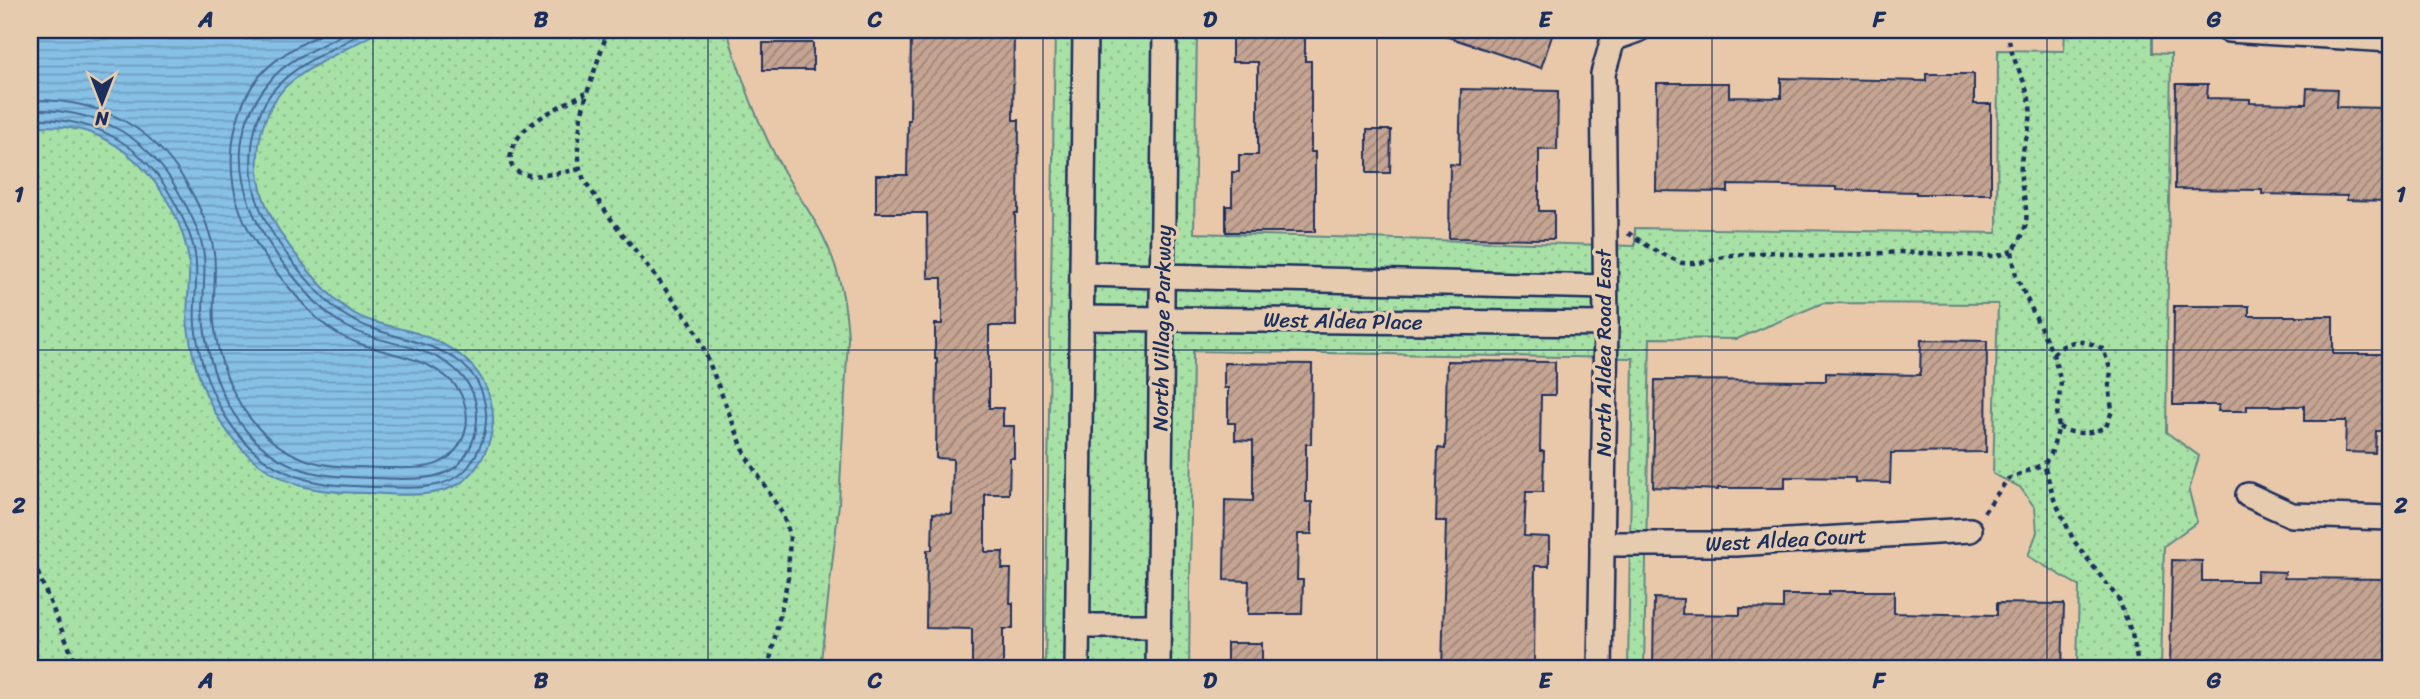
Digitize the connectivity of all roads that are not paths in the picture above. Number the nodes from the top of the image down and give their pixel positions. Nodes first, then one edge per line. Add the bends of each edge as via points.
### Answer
1 (1085, 30) edge
2 (1165, 30) edge
3 (1639, 30) edge
4 (2228, 30) edge
5 (2390, 40) edge
6 (1082, 274) junction
7 (1162, 276) junction
8 (1605, 287) junction
9 (1081, 318) junction
10 (1162, 320) junction
11 (1606, 324) junction
12 (2248, 495) dead end
13 (2390, 518) edge
14 (1970, 530) road end
15 (1602, 544) junction
16 (1078, 626) junction
17 (1158, 626) junction
18 (1077, 669) edge
19 (1158, 669) edge
20 (1600, 669) edge

1 - 6 street
2 - 7 street, North Village Parkway
3 - 8 street, North Aldea Road East via 1613,39 1603,74
4 - 5 street
6 - 7 street, West Aldea Place
6 - 9 street
7 - 8 street, West Aldea Place
7 - 10 street, North Village Parkway
8 - 11 street, North Aldea Road East
9 - 10 street, West Aldea Place
9 - 16 street
10 - 11 street, West Aldea Place
10 - 17 street, North Village Parkway
11 - 15 street, North Aldea Road East
12 - 13 street via 2292,515
14 - 15 street, West Aldea Court via 1735,544
15 - 20 street, North Aldea Road East
16 - 17 street
16 - 18 street
17 - 19 street, North Village Parkway

